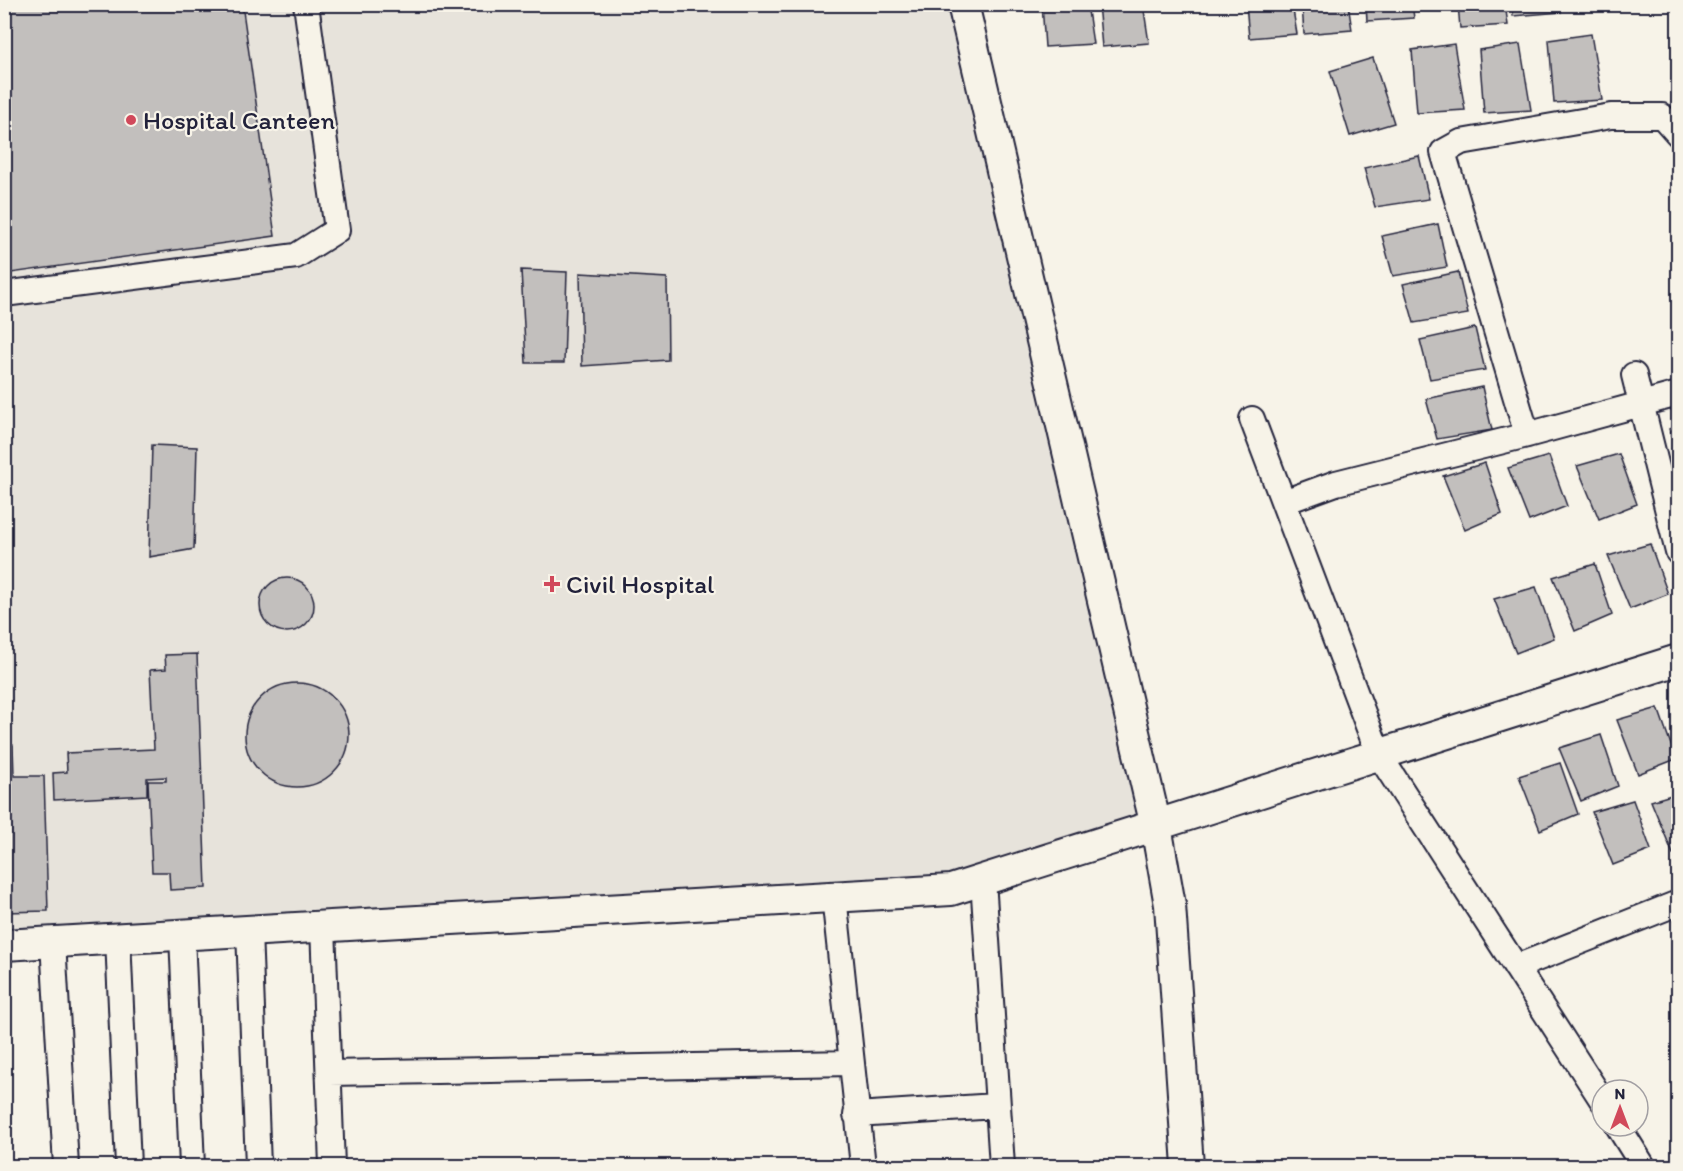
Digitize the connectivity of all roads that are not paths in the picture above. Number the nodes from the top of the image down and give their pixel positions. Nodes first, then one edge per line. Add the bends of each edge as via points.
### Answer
1 (306, 4) edge
2 (963, 4) edge
3 (1678, 134) edge
4 (4, 294) edge
5 (1634, 375) dead end
6 (1678, 394) edge
7 (1642, 405) junction
8 (1252, 419) dead end
9 (1527, 435) junction
10 (1284, 502) junction
11 (1678, 552) edge
12 (1678, 660) edge
13 (1379, 755) junction
14 (1156, 826) junction
15 (983, 880) junction
16 (834, 896) junction
17 (1678, 903) edge
18 (323, 926) junction
19 (249, 931) junction
20 (182, 934) junction
21 (118, 938) junction
22 (53, 942) junction
23 (4, 945) edge
24 (1516, 967) junction
25 (852, 1063) junction
26 (330, 1073) junction
27 (1590, 1081) edge
28 (996, 1106) junction
29 (856, 1115) junction
30 (1626, 1138) edge
31 (66, 1167) edge
32 (128, 1167) edge
33 (192, 1167) edge
34 (258, 1167) edge
35 (332, 1167) edge
36 (862, 1167) edge
37 (1002, 1167) edge
38 (1188, 1167) edge
39 (1644, 1167) edge

1 - 4 street via 337,230 297,256
2 - 14 street
3 - 9 street via 1662,116 1611,116 1461,142 1443,152
5 - 7 street
6 - 7 street
7 - 9 street
7 - 11 street
8 - 10 street
9 - 10 street via 1336,483
10 - 13 street
12 - 13 street
13 - 14 street
13 - 24 street
14 - 15 street
14 - 38 street via 1170,905
15 - 16 street via 951,890
15 - 28 street
16 - 18 street
16 - 25 street
17 - 24 street
18 - 19 street
18 - 26 street
19 - 20 street
19 - 34 street
20 - 21 street
20 - 33 street
21 - 22 street
21 - 32 street
22 - 23 street
22 - 31 street
24 - 27 street
25 - 26 street
25 - 29 street
26 - 35 street
28 - 29 street
28 - 37 street
29 - 36 street
30 - 39 street

